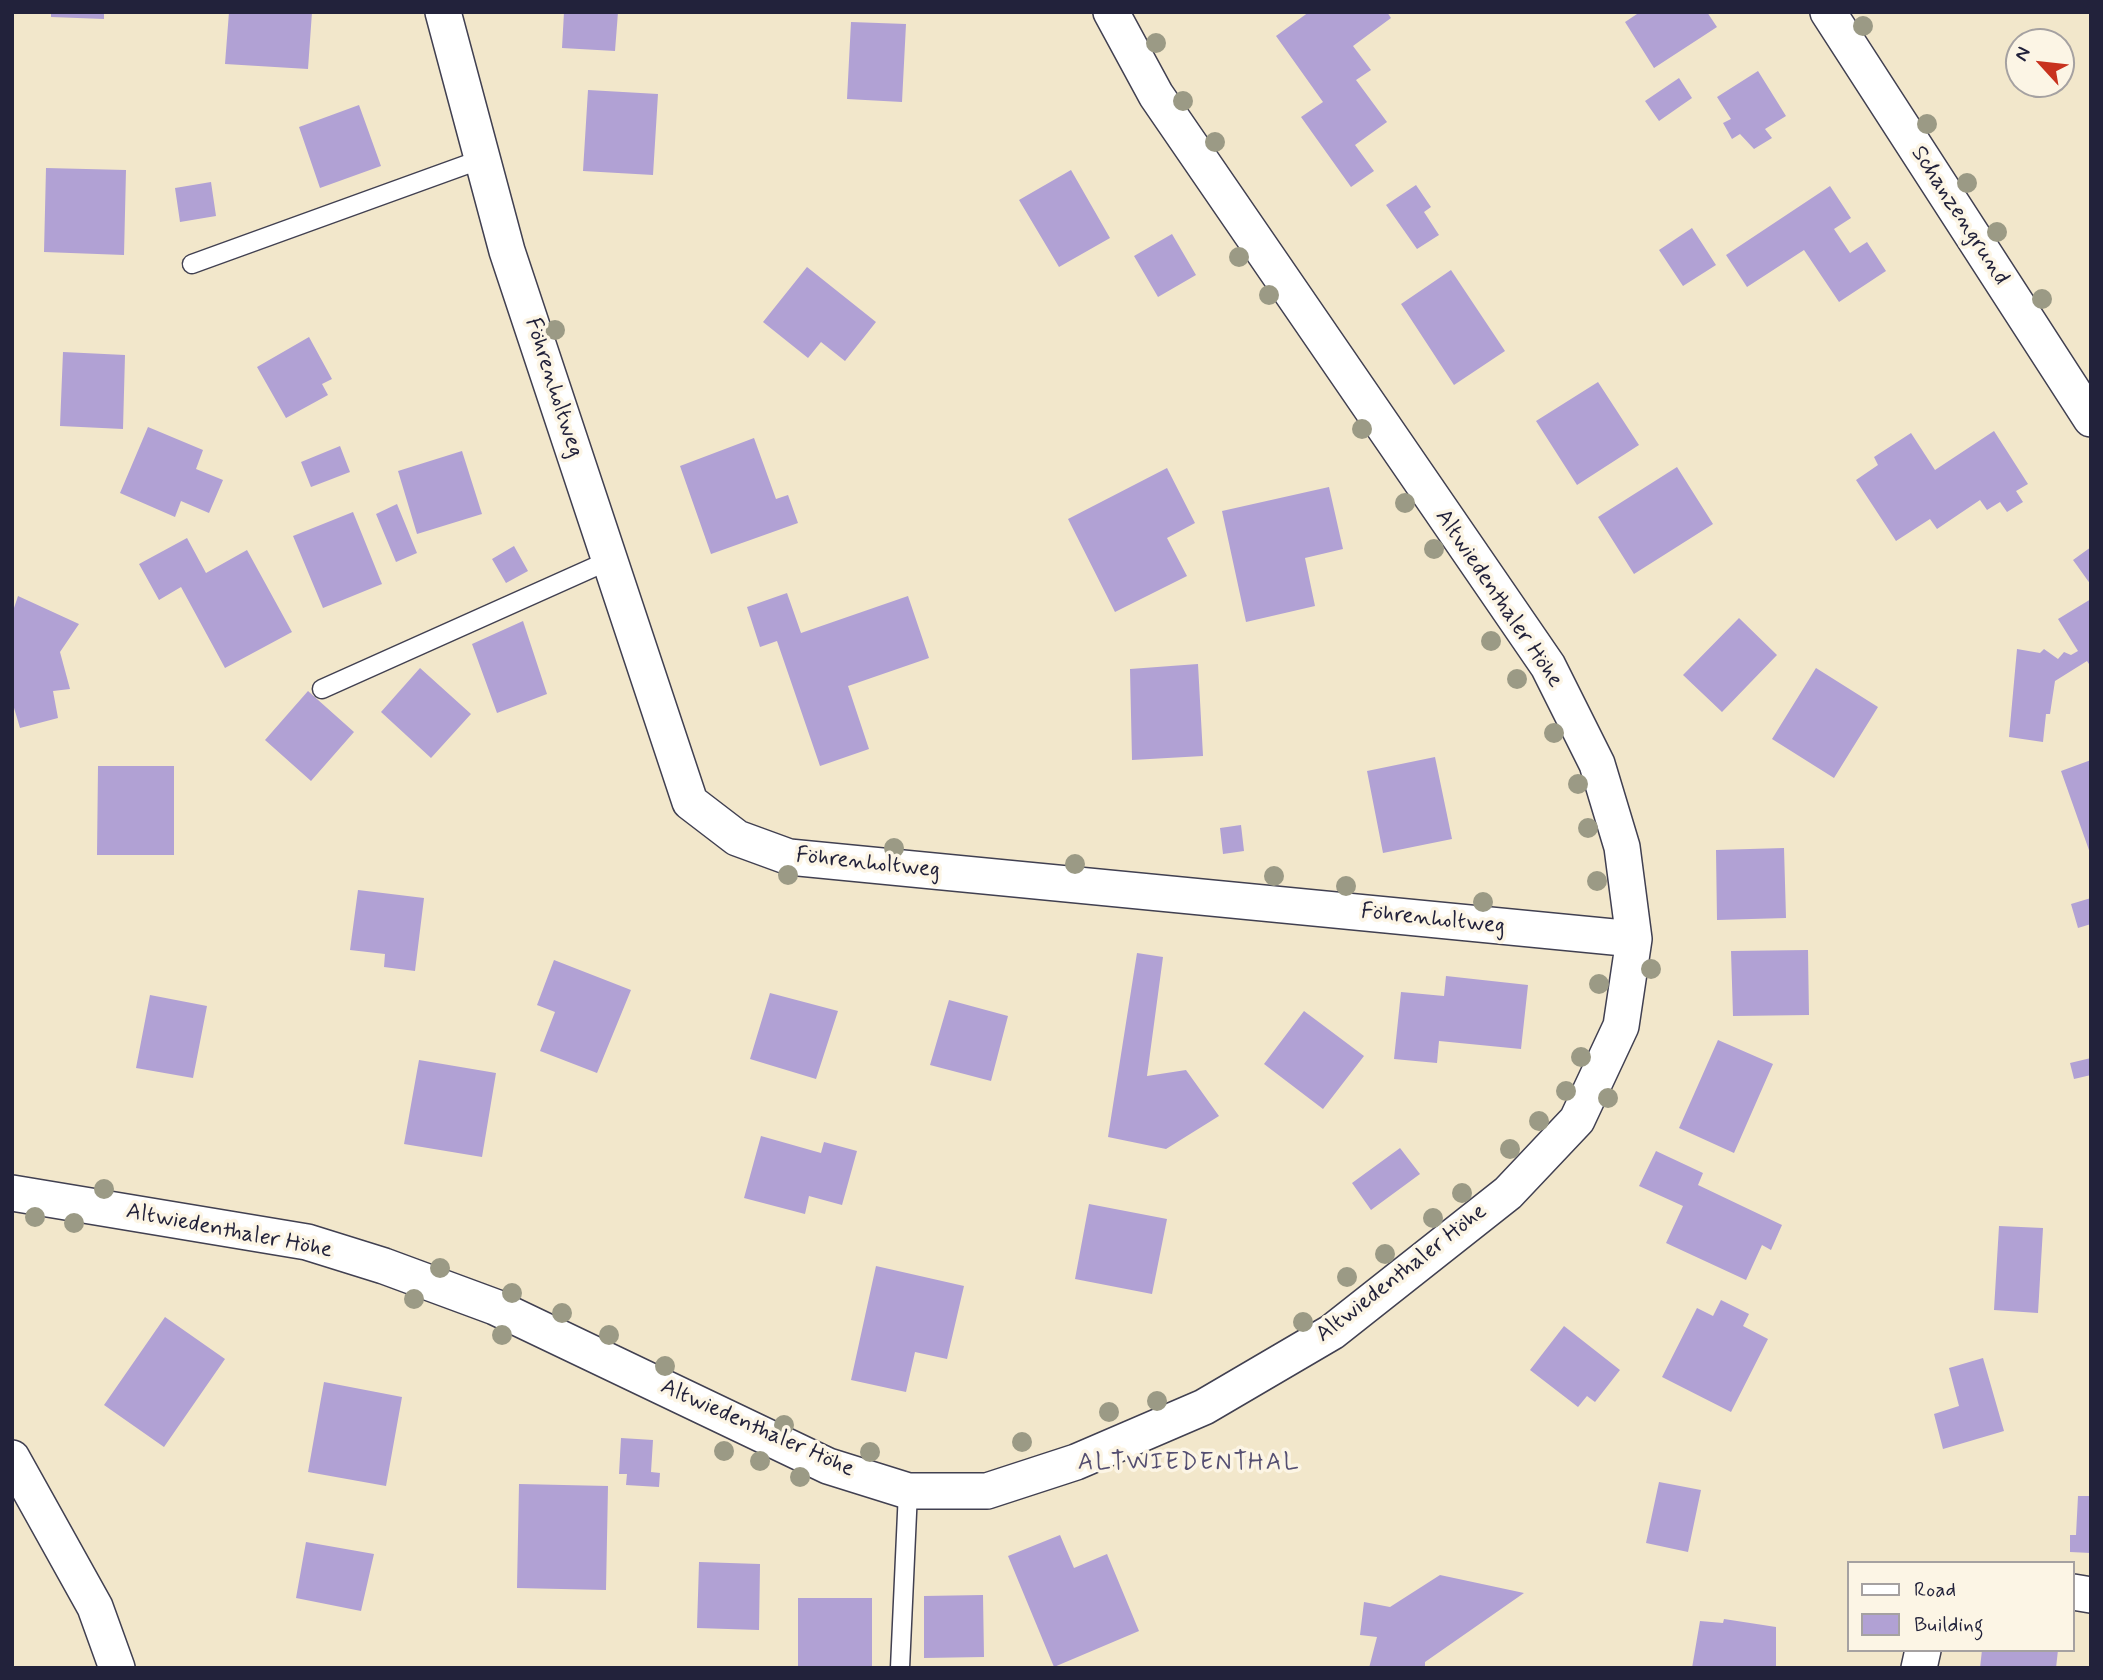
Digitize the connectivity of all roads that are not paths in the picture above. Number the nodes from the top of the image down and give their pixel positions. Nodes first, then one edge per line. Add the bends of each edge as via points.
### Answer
1 (443, 12) edge
2 (1111, 12) edge
3 (1828, 12) edge
4 (482, 159) junction
5 (192, 264) dead end
6 (2091, 419) edge
7 (610, 560) junction
8 (323, 690) dead end
9 (1634, 939) junction
10 (12, 1193) edge
11 (12, 1458) edge
12 (908, 1491) junction
13 (117, 1668) edge
14 (900, 1668) edge

1 - 4 street, Föhrenholtweg
2 - 9 street, Altwiedenthaler Höhe via 1156,95 1548,666 1597,764 1622,847
3 - 6 street, Schanzengrund
4 - 5 lane
4 - 7 street, Föhrenholtweg via 507,251
7 - 8 lane
7 - 9 street, Föhrenholtweg via 690,802 737,838 789,857
9 - 12 street, Altwiedenthaler Höhe via 1621,1026 1577,1120 1508,1193 1332,1332 1204,1408 1076,1462 987,1491
10 - 12 street, Altwiedenthaler Höhe via 307,1242 384,1266 495,1307 828,1466
11 - 13 street via 95,1607
12 - 14 lane

